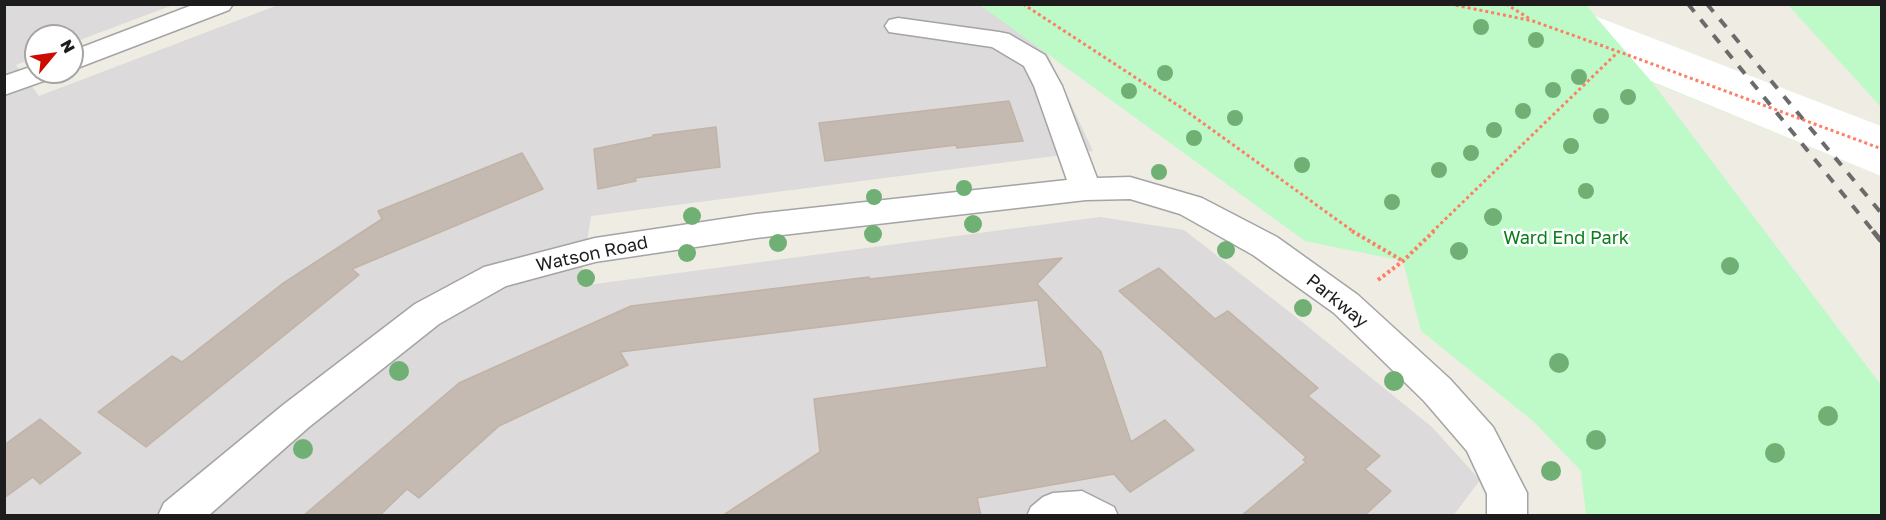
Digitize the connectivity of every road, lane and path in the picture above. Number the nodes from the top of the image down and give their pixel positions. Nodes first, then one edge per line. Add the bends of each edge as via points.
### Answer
1 (220, 4) edge
2 (1023, 4) edge
3 (1450, 4) edge
4 (1506, 4) edge
5 (1533, 21) junction
6 (898, 26) dead end
7 (1618, 52) junction
8 (84, 56) edge
9 (24, 79) edge
10 (4, 86) edge
11 (1881, 149) edge
12 (1086, 189) junction
13 (178, 516) edge
14 (1041, 516) edge
15 (1104, 516) edge
16 (1507, 516) edge

1 - 8 street
2 - 7 path via 1182,108 1365,240 1403,261
3 - 5 path
4 - 5 path
5 - 7 path
6 - 12 street via 999,40 1035,61
7 - 11 path, bridge
9 - 10 street
12 - 13 street, Watson Road via 641,243 595,250 496,276 427,314
12 - 16 street, Parkway via 1130,188 1191,206 1264,246 1346,304 1437,390 1480,439 1507,494
14 - 15 lane via 1053,506 1082,504

